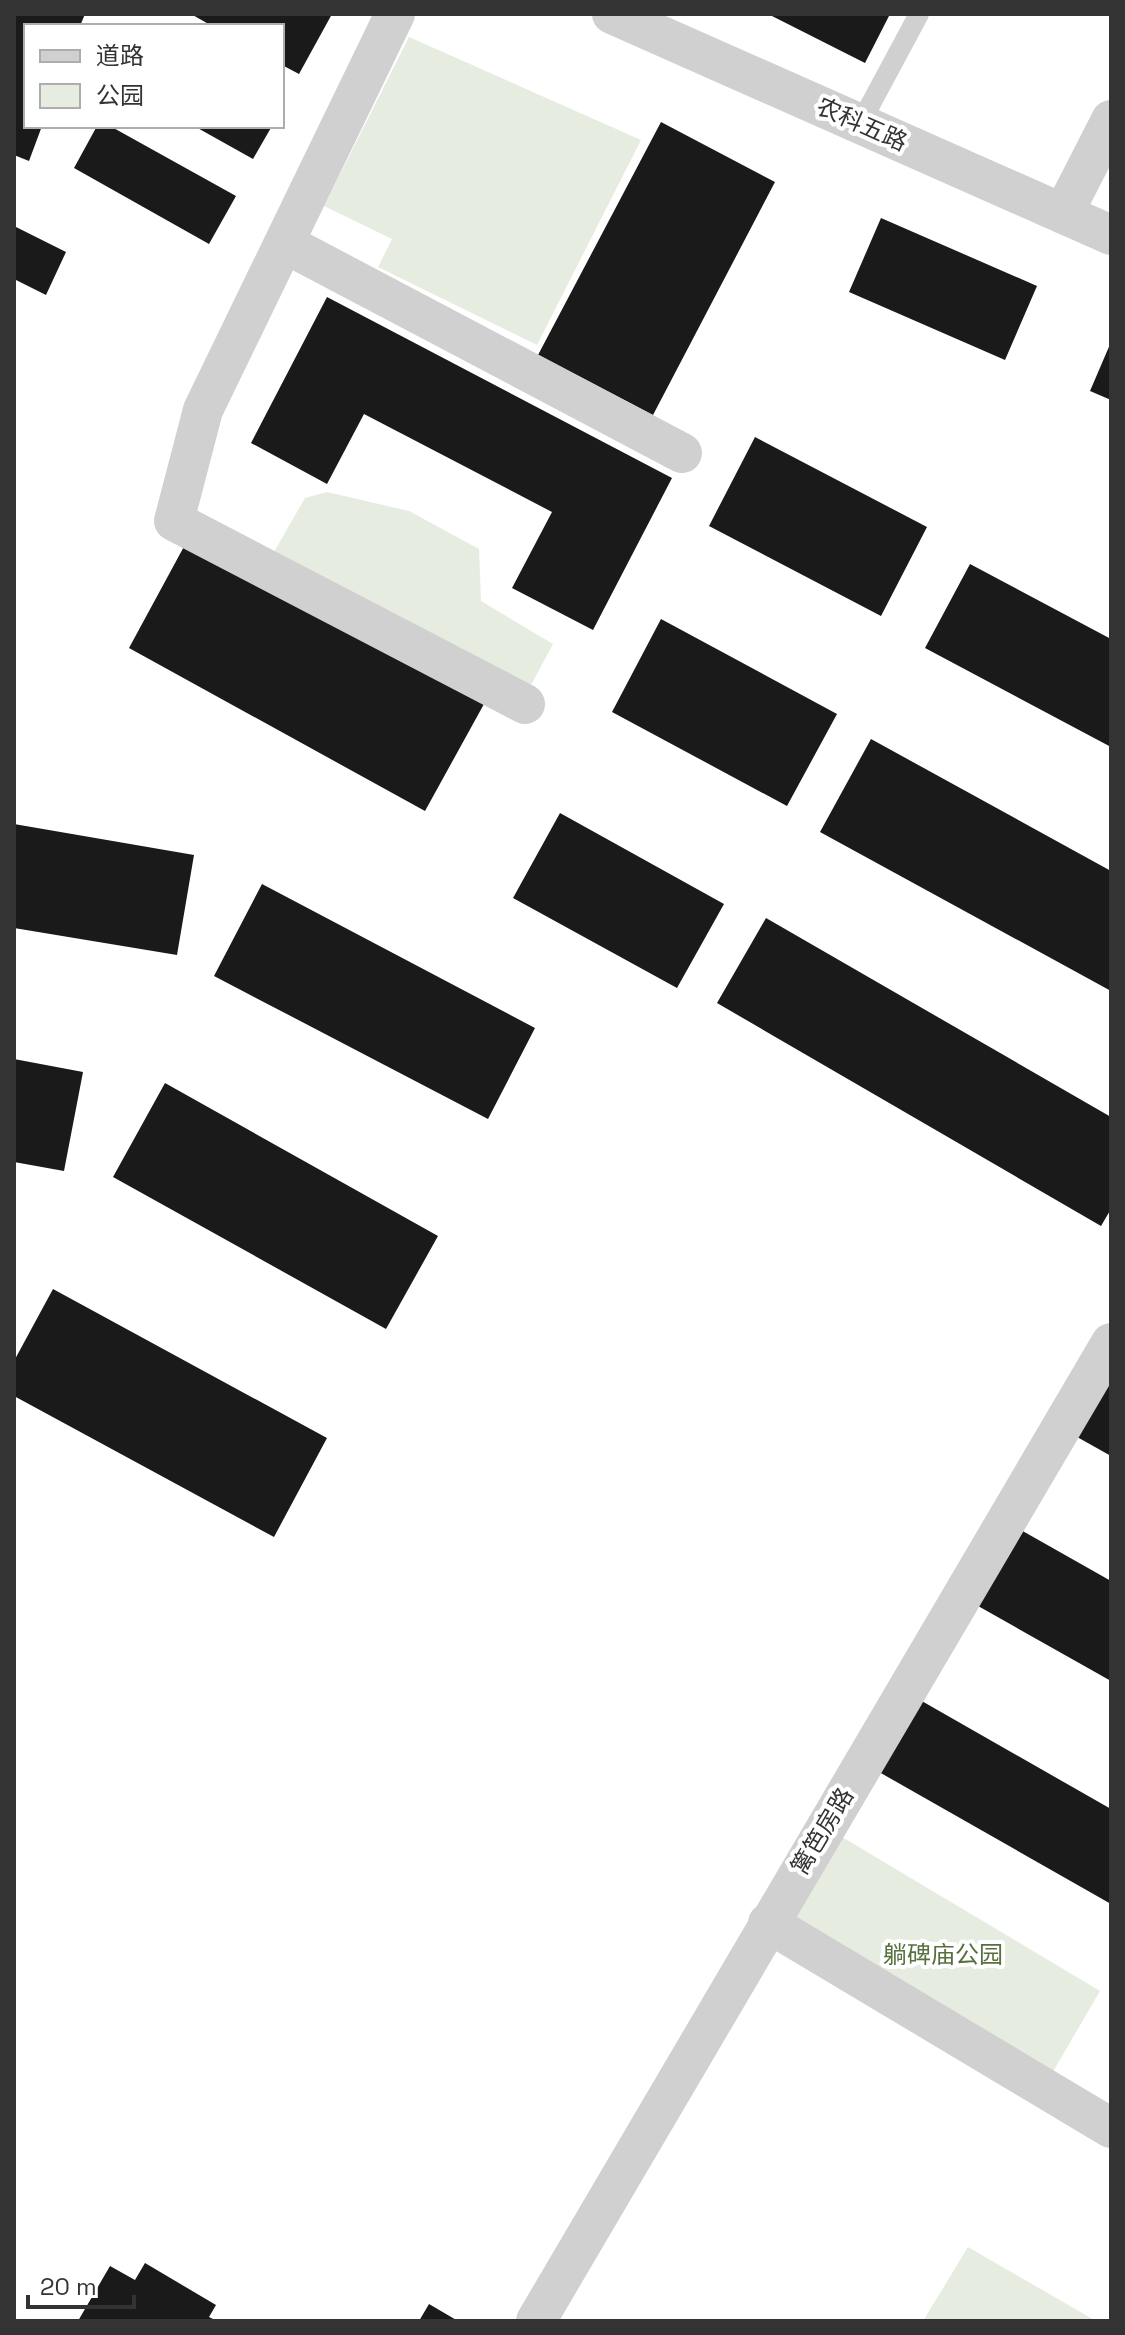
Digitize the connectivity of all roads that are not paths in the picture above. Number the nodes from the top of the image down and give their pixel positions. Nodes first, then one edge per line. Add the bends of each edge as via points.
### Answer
1 (395, 14) edge
2 (612, 14) edge
3 (919, 14) edge
4 (1111, 120) edge
5 (860, 124) junction
6 (1063, 214) junction
7 (1111, 235) edge
8 (284, 243) junction
9 (682, 453) dead end
10 (525, 704) dead end
11 (1111, 1343) edge
12 (768, 1923) junction
13 (1111, 2128) edge
14 (536, 2321) edge

1 - 8 street
2 - 5 street, 农科五路
3 - 5 lane
4 - 6 street
5 - 6 street, 农科五路
6 - 7 street, 农科五路
8 - 9 street
8 - 10 street via 203,410 174,521
11 - 12 street, 篱笆房路
12 - 13 street
12 - 14 street, 篱笆房路

